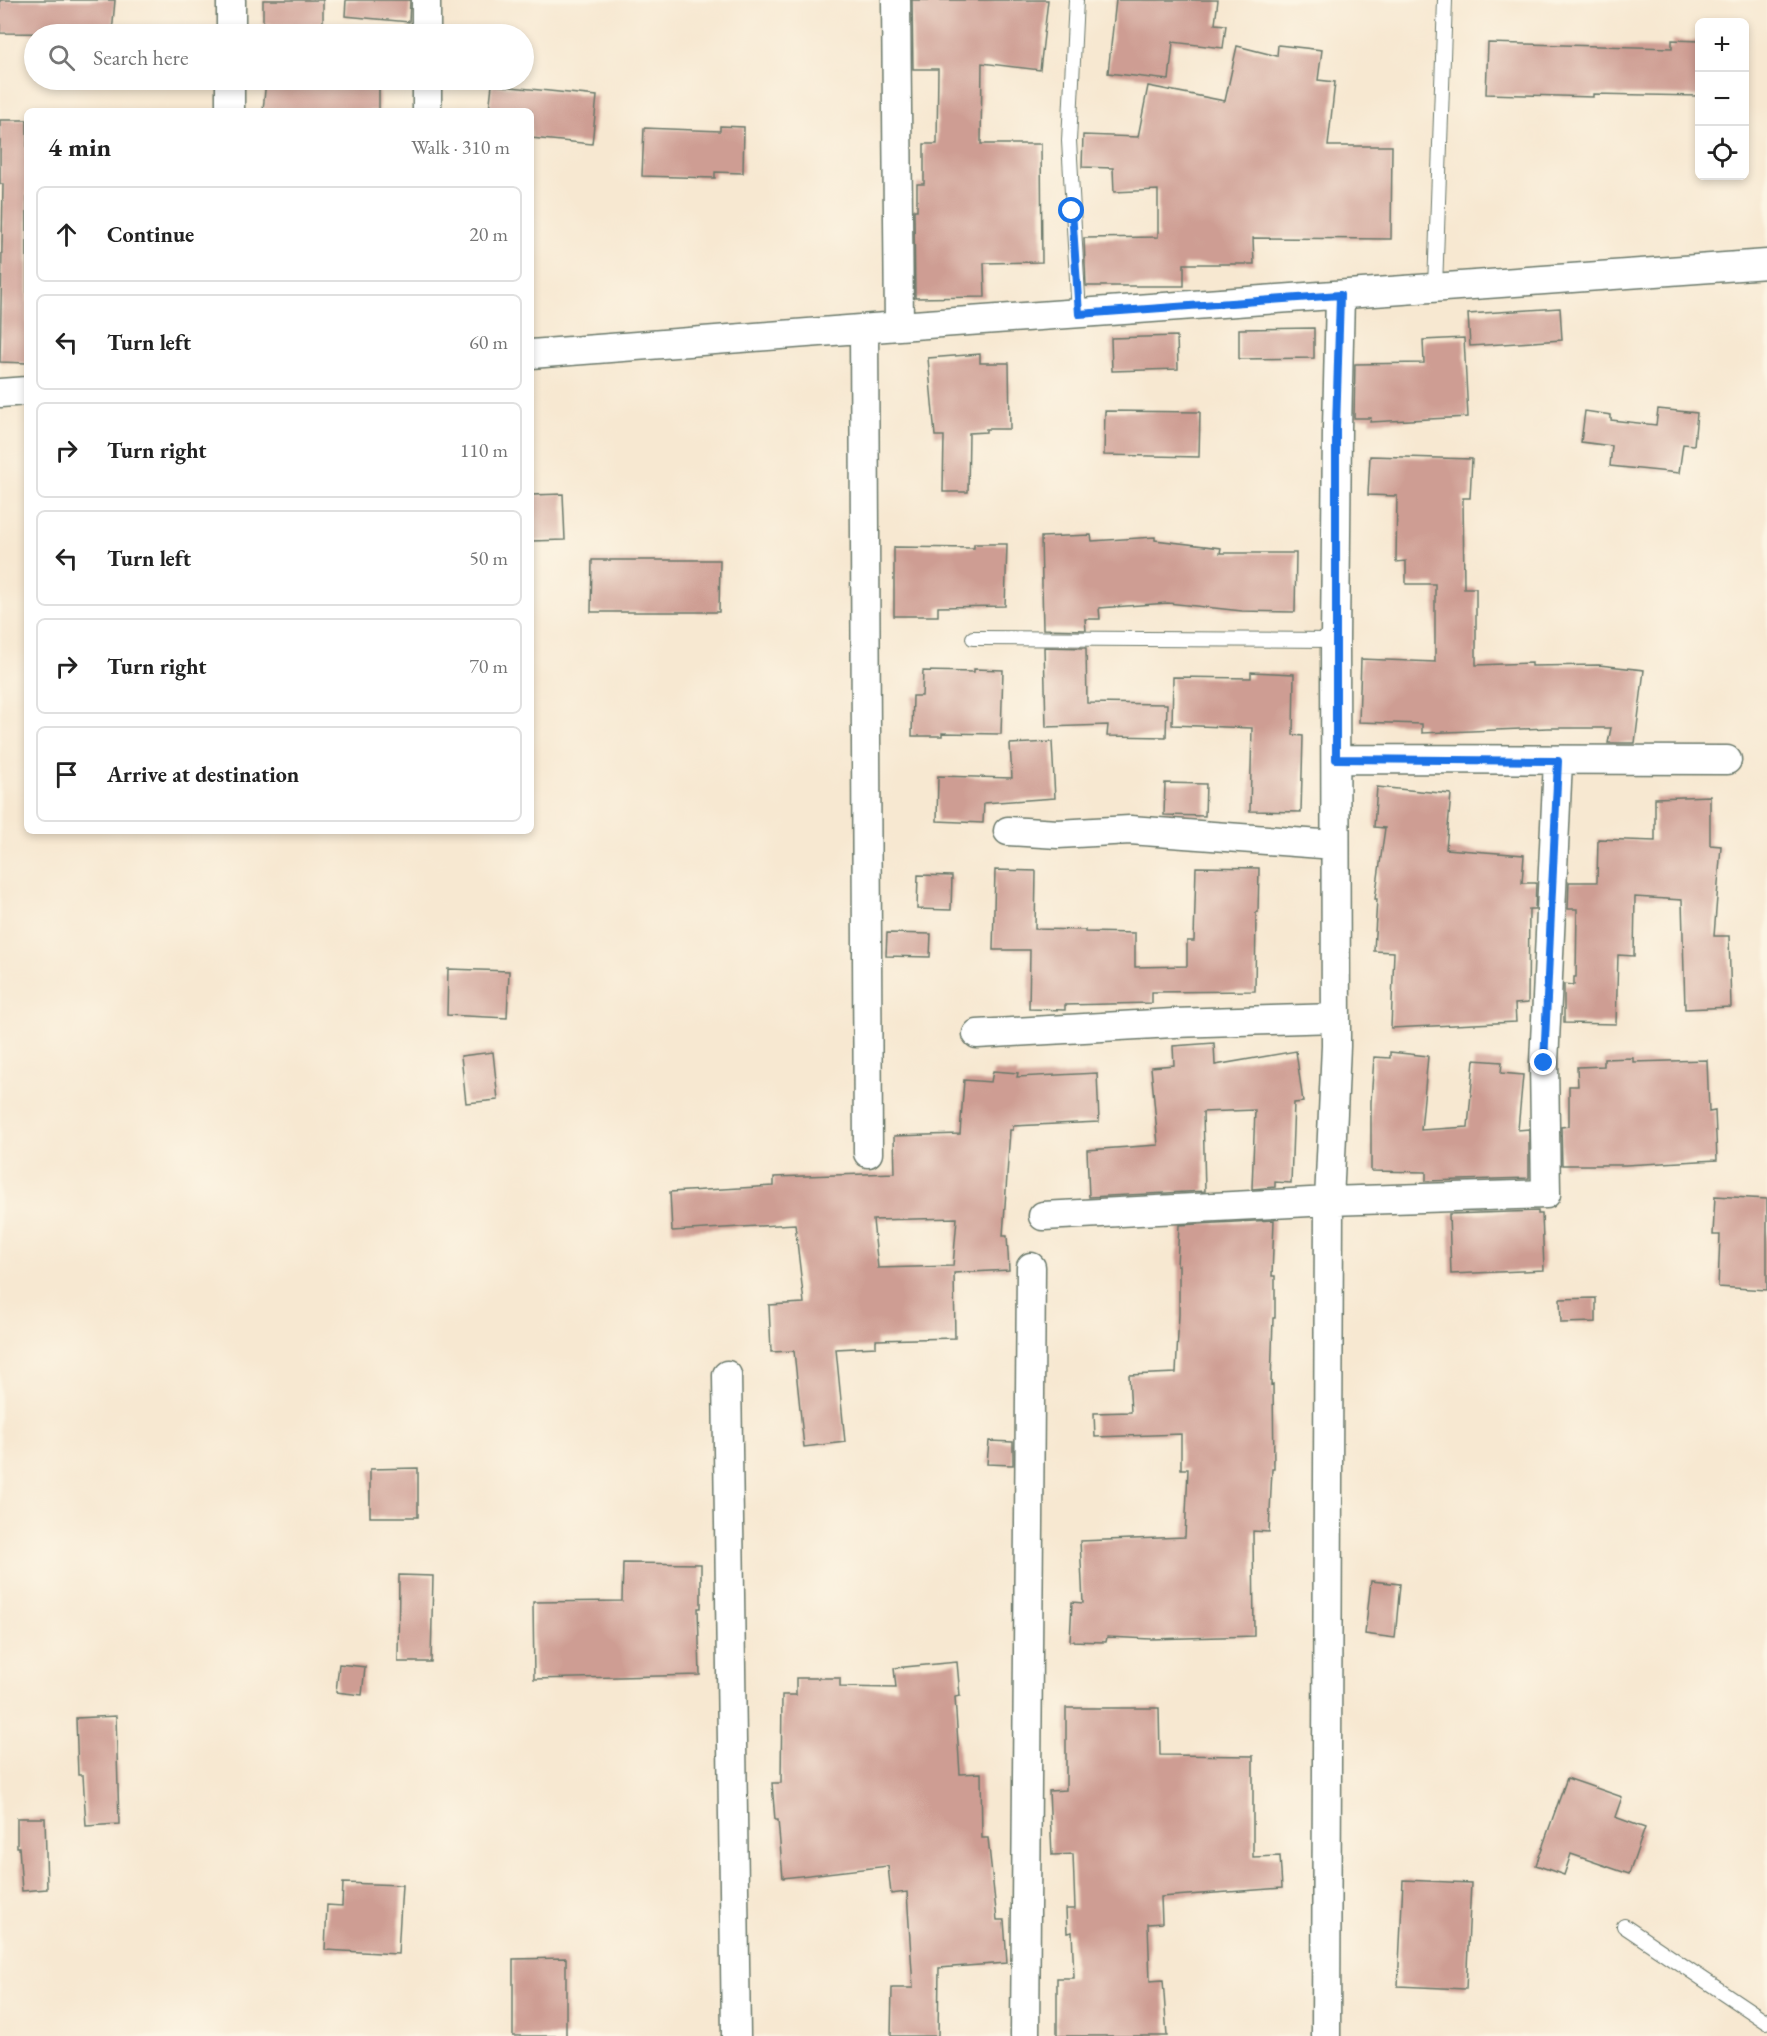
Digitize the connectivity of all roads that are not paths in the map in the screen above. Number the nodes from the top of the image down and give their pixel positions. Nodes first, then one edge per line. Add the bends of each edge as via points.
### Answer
1 (231, 0) edge
2 (426, 0) edge
3 (896, 0) edge
4 (1076, 0) edge
5 (1445, 0) edge
6 (231, 24) edge
7 (426, 24) edge
8 (230, 90) edge
9 (427, 90) edge
10 (230, 108) edge
11 (427, 108) edge
12 (1767, 264) edge
13 (1435, 288) junction
14 (1340, 295) junction
15 (1079, 314) junction
16 (899, 326) junction
17 (864, 329) junction
18 (534, 354) edge
19 (24, 391) edge
20 (0, 393) edge
21 (973, 638) dead end
22 (1335, 640) junction
23 (1336, 759) junction
24 (1727, 760) dead end
25 (1558, 761) junction
26 (1008, 831) dead end
27 (1335, 845) junction
28 (1336, 1018) junction
29 (977, 1034) dead end
30 (868, 1153) dead end
31 (1329, 1201) junction
32 (1043, 1216) dead end
33 (1031, 1267) dead end
34 (728, 1376) dead end
35 (1624, 1926) dead end
36 (1767, 2022) edge
37 (736, 2036) edge
38 (1025, 2036) edge
39 (1326, 2036) edge

1 - 6 street
2 - 7 street
3 - 16 street
4 - 15 lane via 1069,141
5 - 13 lane
8 - 10 street
9 - 11 street
12 - 13 street
13 - 14 street
14 - 15 street
14 - 22 street
15 - 16 street
16 - 17 street
17 - 18 street
17 - 30 street
19 - 20 street
21 - 22 lane
22 - 23 street
23 - 25 street
23 - 27 street
24 - 25 street
25 - 31 street via 1544,1063 1545,1194
26 - 27 street via 1058,834 1130,830
27 - 28 street
28 - 29 street
28 - 31 street
31 - 32 street
31 - 39 street
33 - 38 street
34 - 37 street
35 - 36 lane

